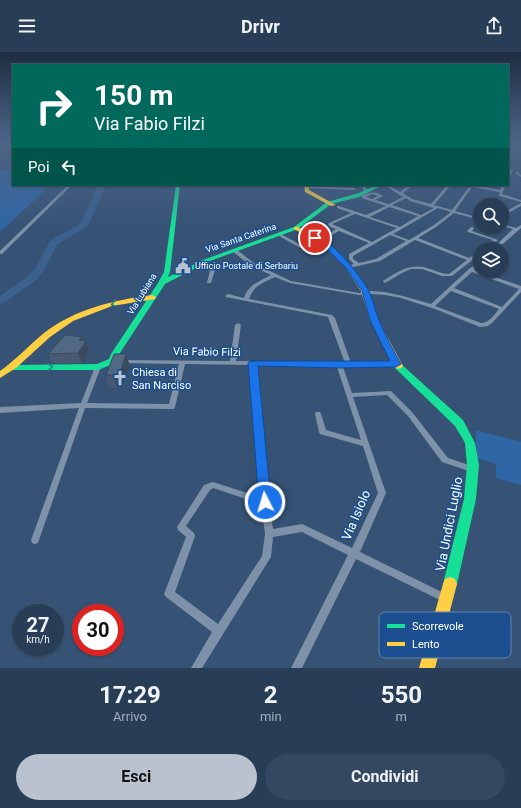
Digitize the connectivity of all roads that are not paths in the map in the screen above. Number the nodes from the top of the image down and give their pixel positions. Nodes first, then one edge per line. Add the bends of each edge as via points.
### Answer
1 (517, 173) dead end
2 (521, 176) edge
3 (69, 186) edge
4 (178, 186) edge
5 (306, 186) edge
6 (378, 186) edge
7 (388, 186) edge
8 (410, 186) edge
9 (449, 186) edge
10 (471, 186) edge
11 (485, 186) edge
12 (504, 186) edge
13 (354, 188) dead end
14 (364, 190) edge
15 (490, 190) junction
16 (501, 191) junction
17 (401, 193) junction
18 (406, 197) junction
19 (372, 200) dead end
20 (521, 203) edge
21 (335, 205) junction
22 (389, 205) junction
23 (434, 207) junction
24 (509, 211) edge
25 (453, 212) junction
26 (354, 213) junction
27 (421, 216) junction
28 (366, 217) junction
29 (473, 217) edge
30 (301, 224) junction
31 (521, 226) edge
32 (400, 228) junction
33 (472, 228) dead end
34 (509, 228) edge
35 (338, 230) junction
36 (515, 230) junction
37 (521, 233) edge
38 (390, 234) junction
39 (280, 235) junction
40 (315, 238) junction
41 (415, 238) junction
42 (409, 241) junction
43 (493, 242) edge
44 (502, 242) edge
45 (372, 243) junction
46 (306, 249) dead end
47 (234, 250) junction
48 (0, 253) edge
49 (473, 258) edge
50 (470, 260) junction
51 (197, 265) junction
52 (354, 266) junction
53 (471, 270) joint
54 (275, 275) junction
55 (163, 280) junction
56 (209, 282) dead end
57 (385, 282) dead end
58 (521, 288) edge
59 (451, 289) junction
60 (365, 291) junction
61 (228, 296) dead end
62 (152, 298) junction
63 (246, 299) junction
64 (432, 306) junction
65 (503, 309) junction
66 (238, 325) dead end
67 (113, 361) junction
68 (183, 362) junction
69 (233, 363) junction
70 (253, 363) junction
71 (396, 364) junction
72 (339, 365) junction
73 (349, 365) junction
74 (98, 367) junction
75 (11, 368) junction
76 (0, 375) edge
77 (349, 395) junction
78 (83, 405) junction
79 (0, 410) edge
80 (318, 414) dead end
81 (365, 444) junction
82 (472, 469) junction
83 (265, 502) junction
84 (269, 534) junction
85 (35, 540) dead end
86 (354, 554) junction
87 (447, 599) junction
88 (443, 612) edge
89 (219, 631) junction
90 (430, 658) edge
91 (196, 668) edge
92 (296, 668) edge
93 (427, 668) edge

1 - 2 street
3 - 48 street
4 - 55 street, Via Lubiana via 167,272
5 - 13 street
5 - 21 street via 306,191
6 - 14 street, Via Santa Caterina
7 - 17 street
8 - 17 street
9 - 23 street
10 - 15 street
10 - 25 street
11 - 15 street
12 - 16 street
14 - 21 street, Via Santa Caterina
15 - 16 street
16 - 20 street via 501,197
17 - 18 street
18 - 22 street
18 - 23 street
19 - 22 street
20 - 24 street
21 - 26 street
21 - 30 street, Via Santa Caterina
22 - 27 street
22 - 28 street
23 - 25 street
23 - 27 street
25 - 29 street
25 - 41 street
26 - 28 street
26 - 35 street via 330,224
27 - 32 street
28 - 32 street
30 - 39 street, Via Santa Caterina
30 - 40 street, Via Undici Luglio
31 - 36 street
32 - 38 street
33 - 43 street via 468,231 496,240
34 - 36 street
35 - 40 street via 327,236
35 - 45 street
36 - 37 street
36 - 44 street
38 - 42 street
38 - 45 street
39 - 46 street
39 - 47 street, Via Santa Caterina
40 - 52 street, Via Undici Luglio
41 - 42 street
41 - 50 street
42 - 52 street via 378,260
45 - 52 street via 351,255
47 - 51 street, Via Santa Caterina
47 - 54 street via 253,265
49 - 50 street
50 - 57 street via 450,275 445,276 415,266
51 - 55 street, Via Santa Caterina
51 - 56 street via 213,270
52 - 60 street, Via Undici Luglio
53 - 58 street
53 - 59 street
54 - 60 street via 290,282 358,294
54 - 63 street via 254,286
55 - 62 street, Via Lubiana
58 - 65 street
59 - 64 street
59 - 65 street
60 - 64 street
60 - 71 street, Via Undici Luglio via 374,320
61 - 63 street
62 - 67 street, Via Lubiana
62 -> 75 street via 127,300 76,317 54,329
63 - 73 street via 330,316
64 - 65 street via 480,325 486,325
66 - 69 street
67 - 68 street, Via Fabio Filzi
67 - 74 street
68 - 69 street, Via Fabio Filzi
68 - 78 street via 172,407
69 - 70 street, Via Fabio Filzi
70 - 72 street, Via Fabio Filzi
70 - 83 street
71 - 73 street, Via Fabio Filzi
71 - 82 street, Via Undici Luglio via 459,424 470,443
72 - 73 street, Via Fabio Filzi
72 - 77 street, Via Isiolo
75 -> 74 street
74 - 78 street
75 - 76 street
77 - 81 street, Via Isiolo
77 - 82 street via 389,393 410,414 445,460
78 - 79 street
78 - 85 street
80 - 81 street via 323,432
81 - 86 street, Via Isiolo via 382,494
82 - 87 street, Via Undici Luglio via 470,499
83 - 84 street
83 - 89 street via 213,485 207,487 181,527 191,536 169,594
84 - 86 street via 302,528
84 - 89 street via 266,557
86 - 87 street
86 - 92 street, Via Isiolo
87 - 88 street, Via Undici Luglio
89 - 91 street
90 - 93 street, Via Undici Luglio

